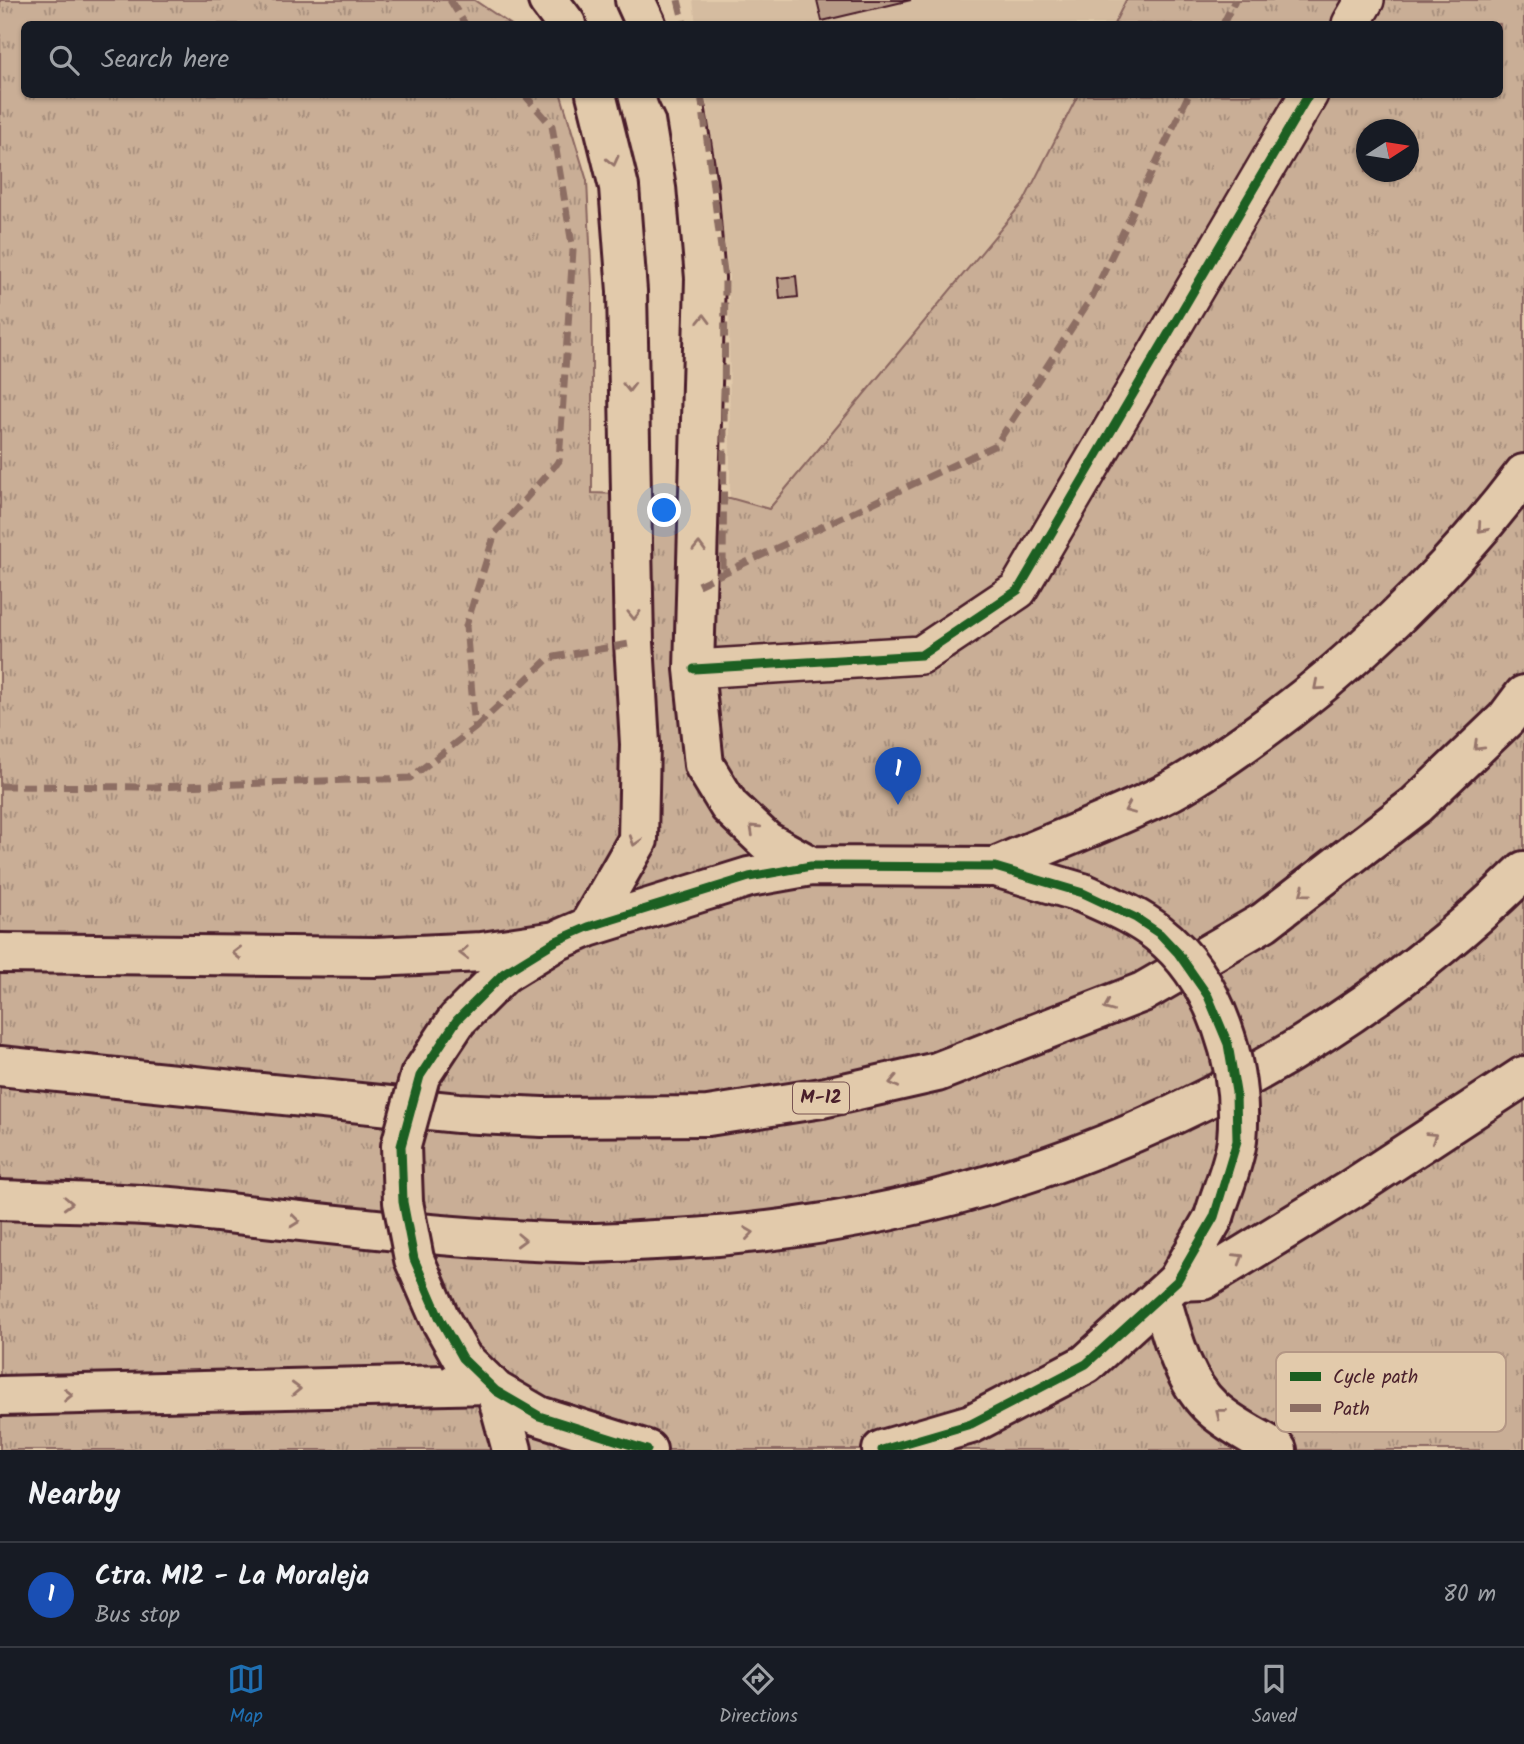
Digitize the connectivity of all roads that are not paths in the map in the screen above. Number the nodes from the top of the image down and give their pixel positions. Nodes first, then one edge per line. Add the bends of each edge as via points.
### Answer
1 (548, 0) edge
2 (635, 0) edge
3 (1365, 0) edge
4 (564, 21) edge
5 (645, 21) edge
6 (1353, 21) edge
7 (597, 98) edge
8 (679, 98) edge
9 (1308, 98) edge
10 (1524, 474) edge
11 (694, 669) junction
12 (1524, 695) edge
13 (811, 866) junction
14 (995, 867) junction
15 (1524, 870) edge
16 (572, 934) junction
17 (0, 953) edge
18 (0, 1066) edge
19 (1524, 1076) edge
20 (0, 1200) edge
21 (1169, 1290) junction
22 (482, 1378) junction
23 (0, 1396) edge
24 (512, 1450) edge
25 (646, 1450) edge
26 (882, 1450) edge
27 (1277, 1450) edge

1 - 4 main road
2 - 5 main road
3 - 6 street
7 -> 16 main road via 619,187 627,291 640,744 638,840
11 -> 8 main road via 705,278 698,185
9 - 11 street via 1018,590 921,655
10 -> 14 main road via 1439,574 1291,710 1162,795
13 -> 11 main road via 766,841 729,806 704,765
12 -> 18 main road, M-12 via 1506,719 1416,805 1264,922 1143,992 937,1072 822,1098 708,1116 542,1117 458,1113
13 - 14 main road
13 - 16 main road via 749,877
14 - 21 main road, bridge via 1083,893 1136,918 1178,953 1209,996 1228,1044 1236,1092 1237,1141 1214,1217
20 -> 15 main road via 166,1207 458,1238 591,1243 735,1236 934,1202 1040,1170 1159,1124 1261,1068 1384,992
16 -> 17 main road via 482,952 374,957
16 - 22 main road, bridge via 504,973 457,1020 420,1076 401,1146 403,1202 414,1259 440,1319
21 -> 19 main road via 1203,1280
21 - 26 main road via 1086,1364 971,1424
27 -> 21 main road via 1212,1409 1194,1385 1176,1348
23 -> 22 main road
22 - 24 main road
22 - 25 main road via 539,1416

